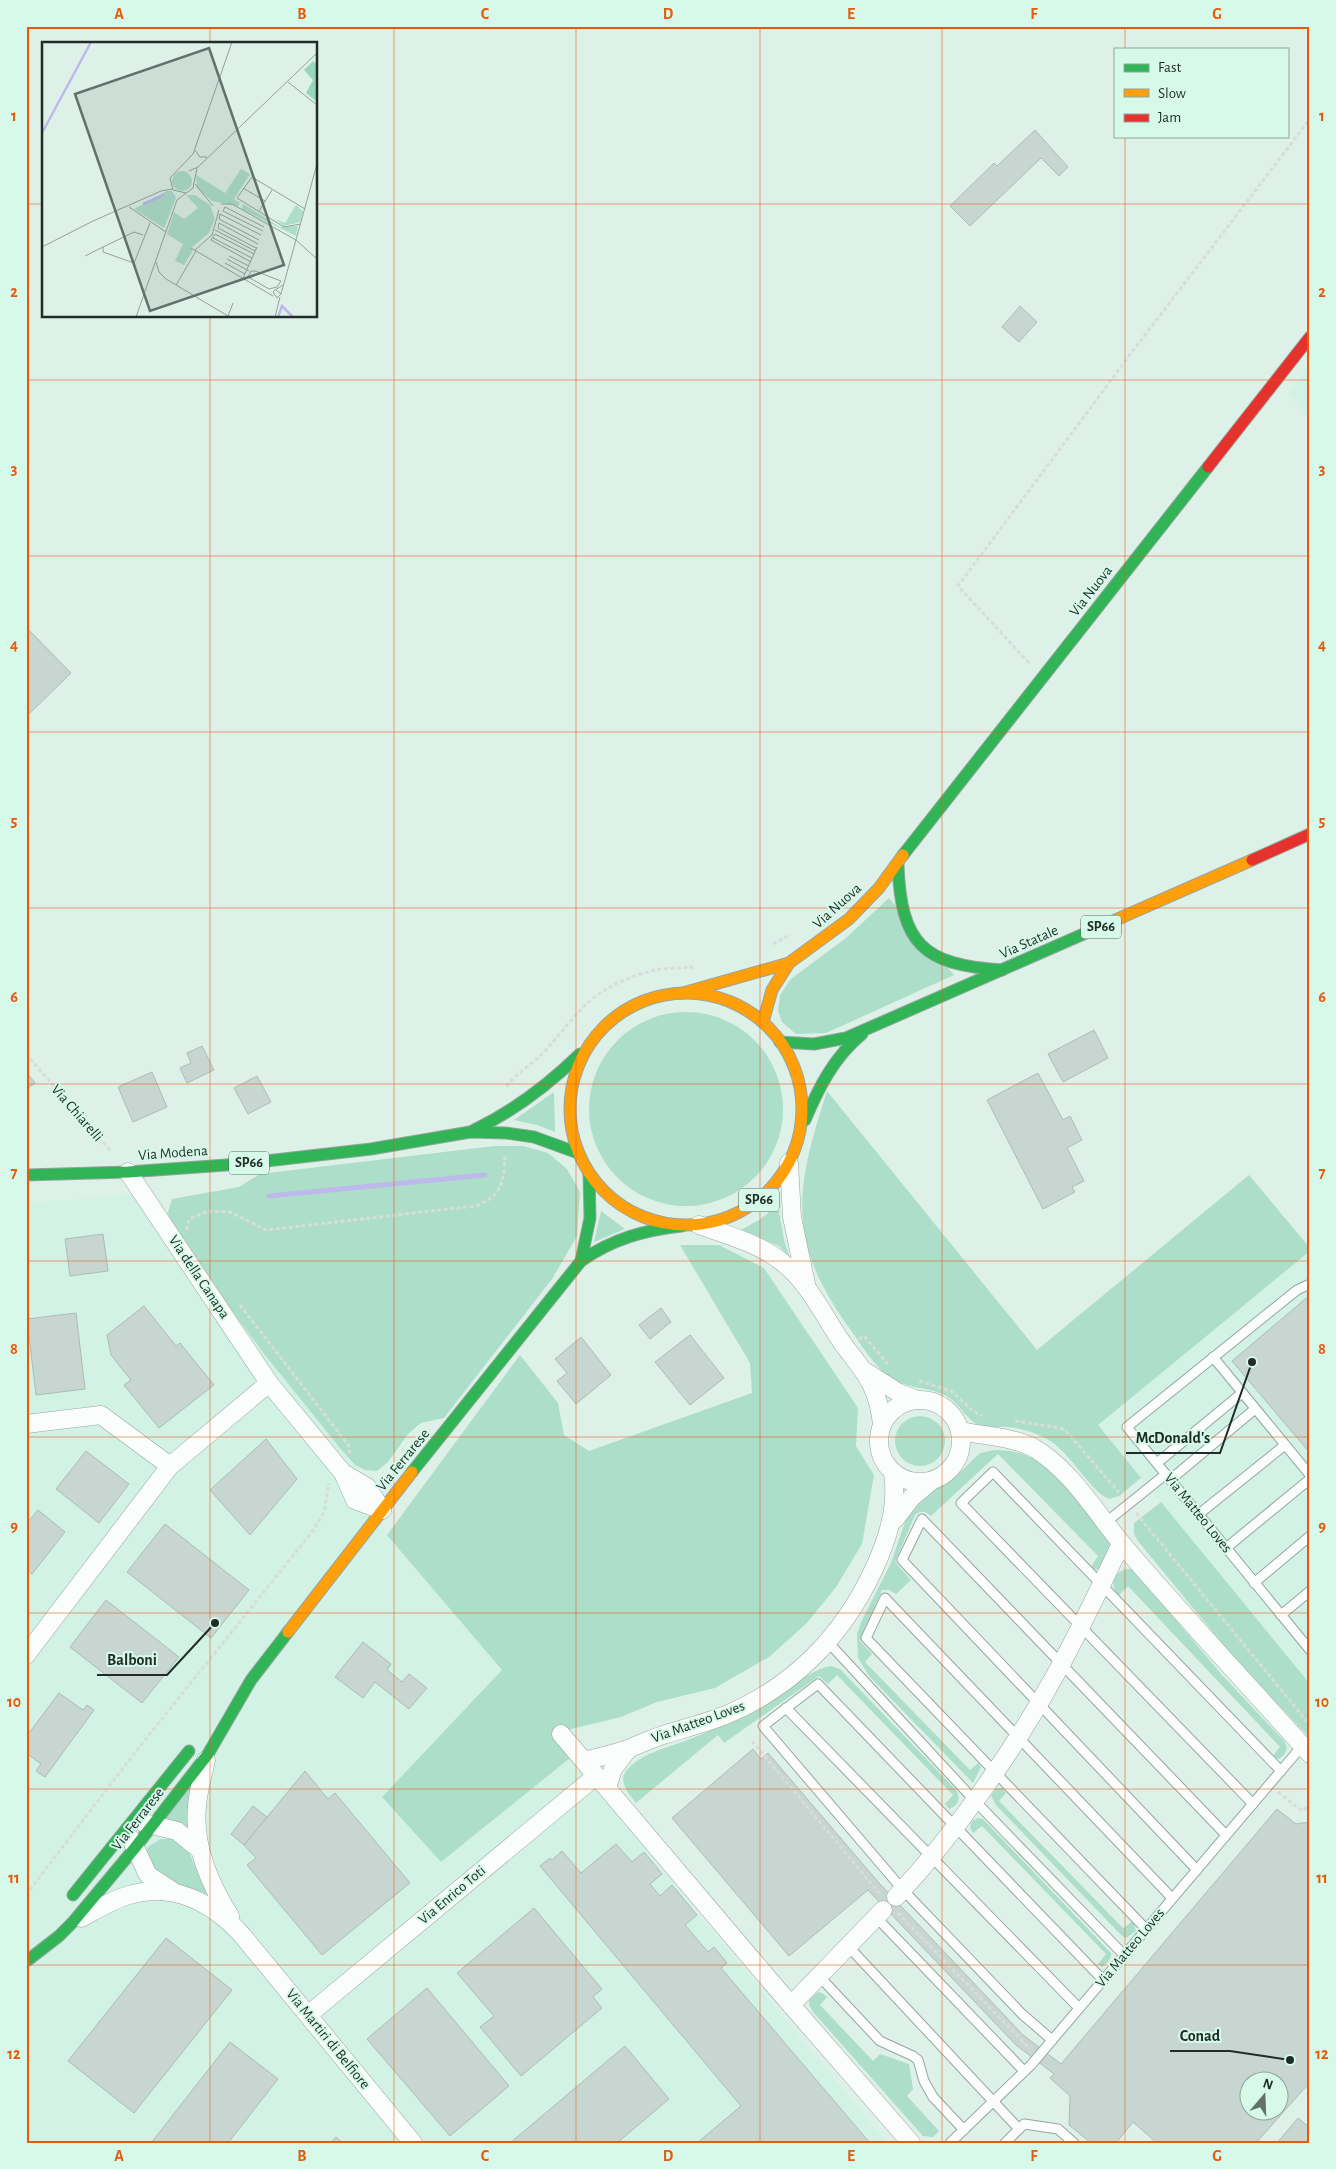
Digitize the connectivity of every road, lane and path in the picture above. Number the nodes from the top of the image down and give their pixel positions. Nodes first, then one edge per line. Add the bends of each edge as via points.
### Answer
1 (1310, 119) edge
2 (1310, 337) edge
3 (1032, 667) dead end
4 (1310, 834) edge
5 (898, 865) junction
6 (796, 931) dead end
7 (765, 949) dead end
8 (789, 963) junction
9 (701, 966) dead end
10 (1002, 970) junction
11 (683, 993) junction
12 (763, 1022) junction
13 (870, 1028) junction
14 (780, 1042) junction
15 (587, 1047) junction
16 (26, 1054) edge
17 (507, 1114) junction
18 (801, 1130) junction
19 (470, 1132) junction
20 (506, 1133) junction
21 (578, 1153) junction
22 (789, 1163) junction
23 (128, 1172) junction
24 (589, 1174) junction
25 (26, 1175) edge
26 (691, 1225) junction
27 (186, 1235) dead end
28 (581, 1261) junction
29 (1310, 1284) edge
30 (807, 1286) junction
31 (234, 1298) dead end
32 (1213, 1357) junction
33 (863, 1370) junction
34 (269, 1383) junction
35 (1242, 1393) junction
36 (916, 1400) junction
37 (1255, 1409) junction
38 (26, 1424) edge
39 (882, 1424) junction
40 (961, 1431) junction
41 (1002, 1439) junction
42 (1285, 1445) junction
43 (959, 1456) junction
44 (1157, 1463) junction
45 (170, 1466) junction
46 (340, 1471) junction
47 (893, 1472) junction
48 (1310, 1475) edge
49 (1168, 1477) junction
50 (1310, 1479) edge
51 (931, 1481) junction
52 (382, 1510) junction
53 (1199, 1514) junction
54 (1105, 1523) junction
55 (889, 1528) junction
56 (1310, 1536) edge
57 (1122, 1544) junction
58 (1226, 1548) junction
59 (1254, 1582) junction
60 (1101, 1585) junction
61 (1310, 1591) edge
62 (1281, 1615) junction
63 (1080, 1626) junction
64 (828, 1642) junction
65 (1310, 1650) edge
66 (26, 1655) edge
67 (1061, 1664) junction
68 (251, 1680) junction
69 (1038, 1703) junction
70 (786, 1708) junction
71 (220, 1710) dead end
72 (561, 1734) dead end
73 (1017, 1736) junction
74 (198, 1738) dead end
75 (752, 1741) dead end
76 (628, 1749) junction
77 (1306, 1750) edge
78 (208, 1754) junction
79 (584, 1762) junction
80 (994, 1772) junction
81 (1281, 1772) junction
82 (602, 1782) junction
83 (1269, 1785) junction
84 (975, 1801) junction
85 (1252, 1804) junction
86 (1310, 1804) edge
87 (153, 1825) junction
88 (130, 1826) junction
89 (954, 1826) junction
90 (1226, 1836) junction
91 (199, 1848) junction
92 (134, 1849) junction
93 (930, 1856) junction
94 (1197, 1870) junction
95 (26, 1894) edge
96 (178, 1895) junction
97 (1172, 1898) junction
98 (67, 1904) dead end
99 (889, 1904) junction
100 (73, 1922) junction
101 (1146, 1929) junction
102 (44, 1935) dead end
103 (242, 1935) junction
104 (848, 1946) junction
105 (1124, 1955) junction
106 (27, 1962) edge
107 (819, 1976) junction
108 (1103, 1980) junction
109 (791, 2004) junction
110 (1079, 2008) junction
111 (308, 2015) junction
112 (1052, 2040) junction
113 (1024, 2044) dead end
114 (1024, 2072) junction
115 (994, 2101) junction
116 (1019, 2129) junction
117 (964, 2130) junction
118 (413, 2143) edge
119 (911, 2143) edge
120 (950, 2143) edge
121 (1005, 2143) edge
122 (1074, 2143) edge

1 - 3 path via 958,586
2 - 5 main road, Via Nuova via 940,807
4 - 10 main road, Via Statale / SP66
5 - 8 main road, Via Nuova via 853,915
5 - 10 main road via 899,900 907,924 919,944 949,964 977,970
6 - 7 path
8 - 11 main road, Via Nuova
8 - 12 main road, Via Nuova via 774,985
9 - 17 path via 652,971 595,996 556,1041 508,1082
10 - 13 main road, Via Statale / SP66
11 - 12 main road, Via Modena / SP66 via 714,996 732,1002
11 - 15 main road, Via Modena / SP66 via 652,998 616,1015
12 - 14 main road, Via Modena / SP66
13 - 14 main road, Via Statale / SP66 via 846,1038 814,1044
13 - 18 main road, Via Statale / SP66 via 831,1064
14 - 18 main road, Via Modena / SP66 via 799,1083
15 - 17 main road, Via Modena / SP66 via 545,1087
15 - 21 main road, Via Modena / SP66 via 578,1063 570,1094 570,1128
16 - 23 path, Via Chiarelli
17 - 19 main road, Via Modena / SP66
18 - 22 main road, Via Modena / SP66
19 - 20 main road, Via Modena / SP66
19 - 23 main road, Via Modena / SP66 via 316,1156
20 - 21 main road, Via Modena / SP66 via 534,1137
20 - 27 path via 502,1185 495,1195 475,1206 266,1230 230,1212 208,1211 189,1219
21 - 24 main road, Via Modena / SP66
22 - 26 main road, Via Modena / SP66 via 776,1183 745,1210 717,1222
22 - 30 street, Via Matteo Loves via 792,1217
23 - 25 main road, Via Modena / SP66
23 - 34 street, Via della Canapa
24 - 26 main road, Via Modena / SP66 via 600,1188 628,1210 654,1221
24 - 28 main road, Via Ferrarese via 592,1211
26 - 28 main road, Via Ferrarese via 644,1230 594,1251
26 - 30 street, Via Matteo Loves via 742,1240 763,1250 781,1260
28 - 52 main road, Via Ferrarese
29 - 32 lane, Via Matteo Loves via 1297,1290
30 - 33 street, Via Matteo Loves
31 - 46 path via 349,1446 351,1452
32 - 35 lane
32 - 44 lane, Via Matteo Loves via 1127,1427
33 - 36 street, Via Matteo Loves
33 - 39 street, Via Matteo Loves via 877,1398
34 - 45 street
34 - 46 street, Via della Canapa
35 - 37 lane
35 - 44 lane
36 - 39 street via 896,1408
36 - 40 street, Via Matteo Loves via 939,1404 953,1416
37 - 42 lane
37 - 49 lane
38 - 45 street via 101,1415
39 - 47 street, Via Matteo Loves via 879,1445 886,1464
40 - 41 street, Via Matteo Loves
40 - 43 street
41 - 43 street, Via Matteo Loves
41 - 54 street, Via Matteo Loves via 1034,1448 1063,1470
42 - 48 lane
42 - 53 lane
43 - 51 street, Via Matteo Loves via 948,1472
44 - 49 lane, Via Matteo Loves
45 - 66 street
46 - 52 street, Via della Canapa via 355,1500
46 - 95 path via 324,1512 312,1532
47 - 51 street via 904,1479
47 - 55 street, Via Matteo Loves via 896,1500
49 - 53 lane, Via Matteo Loves
49 - 54 lane
50 - 58 lane
51 - 55 street, Via Matteo Loves via 912,1496
52 - 68 main road, Via Ferrarese
53 - 58 lane, Via Matteo Loves
54 - 57 street, Via Matteo Loves
55 - 64 street, Via Matteo Loves via 866,1587
56 - 59 lane
57 - 60 street
57 - 77 street, Via Matteo Loves via 1205,1641
58 - 59 lane, Via Matteo Loves
59 - 62 lane, Via Matteo Loves
60 - 63 street
60 - 63 lane via 993,1472 961,1503
60 - 81 lane
61 - 62 lane
62 - 65 lane, Via Matteo Loves
63 - 67 street
63 - 85 lane
64 - 76 street, Via Matteo Loves via 801,1668 761,1698 727,1715
64 - 84 lane
67 - 69 street
67 - 69 lane via 922,1519 902,1560
67 - 90 lane
68 - 71 main road, Via Ferrarese
68 - 78 main road, Via Ferrarese
69 - 73 street
69 - 94 lane
70 - 89 lane via 818,1684
70 - 93 lane
70 - 99 lane via 763,1726
72 - 79 street
73 - 80 street
73 - 80 lane via 885,1598 866,1638
73 - 97 lane
74 - 88 main road, Via Ferrarese
75 - 99 path
76 - 79 street, Via Matteo Loves
76 - 82 street, Via Matteo Loves
77 - 81 lane, Via Matteo Loves
78 - 87 main road, Via Ferrarese
78 - 91 street, Via Martiri di Belfiore via 197,1803
79 - 82 street
80 - 84 street
80 - 101 lane
81 - 83 lane, Via Matteo Loves
82 - 109 street
82 - 111 street, Via Enrico Toti
83 - 85 lane, Via Matteo Loves
83 - 86 path via 1302,1811
84 - 89 street
84 - 105 lane
85 - 90 lane, Via Matteo Loves
87 - 88 street
87 - 91 street via 177,1831
87 - 92 main road, Via Ferrarese
88 - 92 street, Via Martiri di Belfiore
88 - 98 main road, Via Ferrarese
89 - 93 street
89 - 108 lane
90 - 94 lane, Via Matteo Loves
91 - 103 street, Via Martiri di Belfiore via 216,1894
92 - 96 street, Via Martiri di Belfiore via 148,1874
92 - 100 main road, Via Ferrarese
93 - 99 street
93 - 110 lane
94 - 97 lane, Via Matteo Loves
96 - 100 street, Via Martiri di Belfiore via 159,1892 130,1895
96 - 103 street, Via Martiri di Belfiore via 197,1900 219,1912
97 - 101 lane, Via Matteo Loves
99 - 104 street
99 - 112 lane
99 - 113 path
99 - 114 lane
100 - 106 main road, Via Ferrarese
101 - 105 lane, Via Matteo Loves
102 - 106 main road, Via Ferrarese
103 - 111 street, Via Martiri di Belfiore
104 - 107 street
104 - 115 lane
105 - 108 lane, Via Matteo Loves
107 - 109 street
107 - 117 lane via 880,2041 913,2056 933,2097
108 - 110 lane, Via Matteo Loves
109 - 119 street
110 - 112 lane, Via Matteo Loves
111 - 118 street, Via Martiri di Belfiore
112 - 114 lane, Via Matteo Loves
114 - 115 lane, Via Matteo Loves
115 - 116 lane
115 - 117 lane, Via Matteo Loves
116 - 121 lane
116 - 122 lane via 1024,2124 1058,2129
117 - 120 lane, Via Matteo Loves

